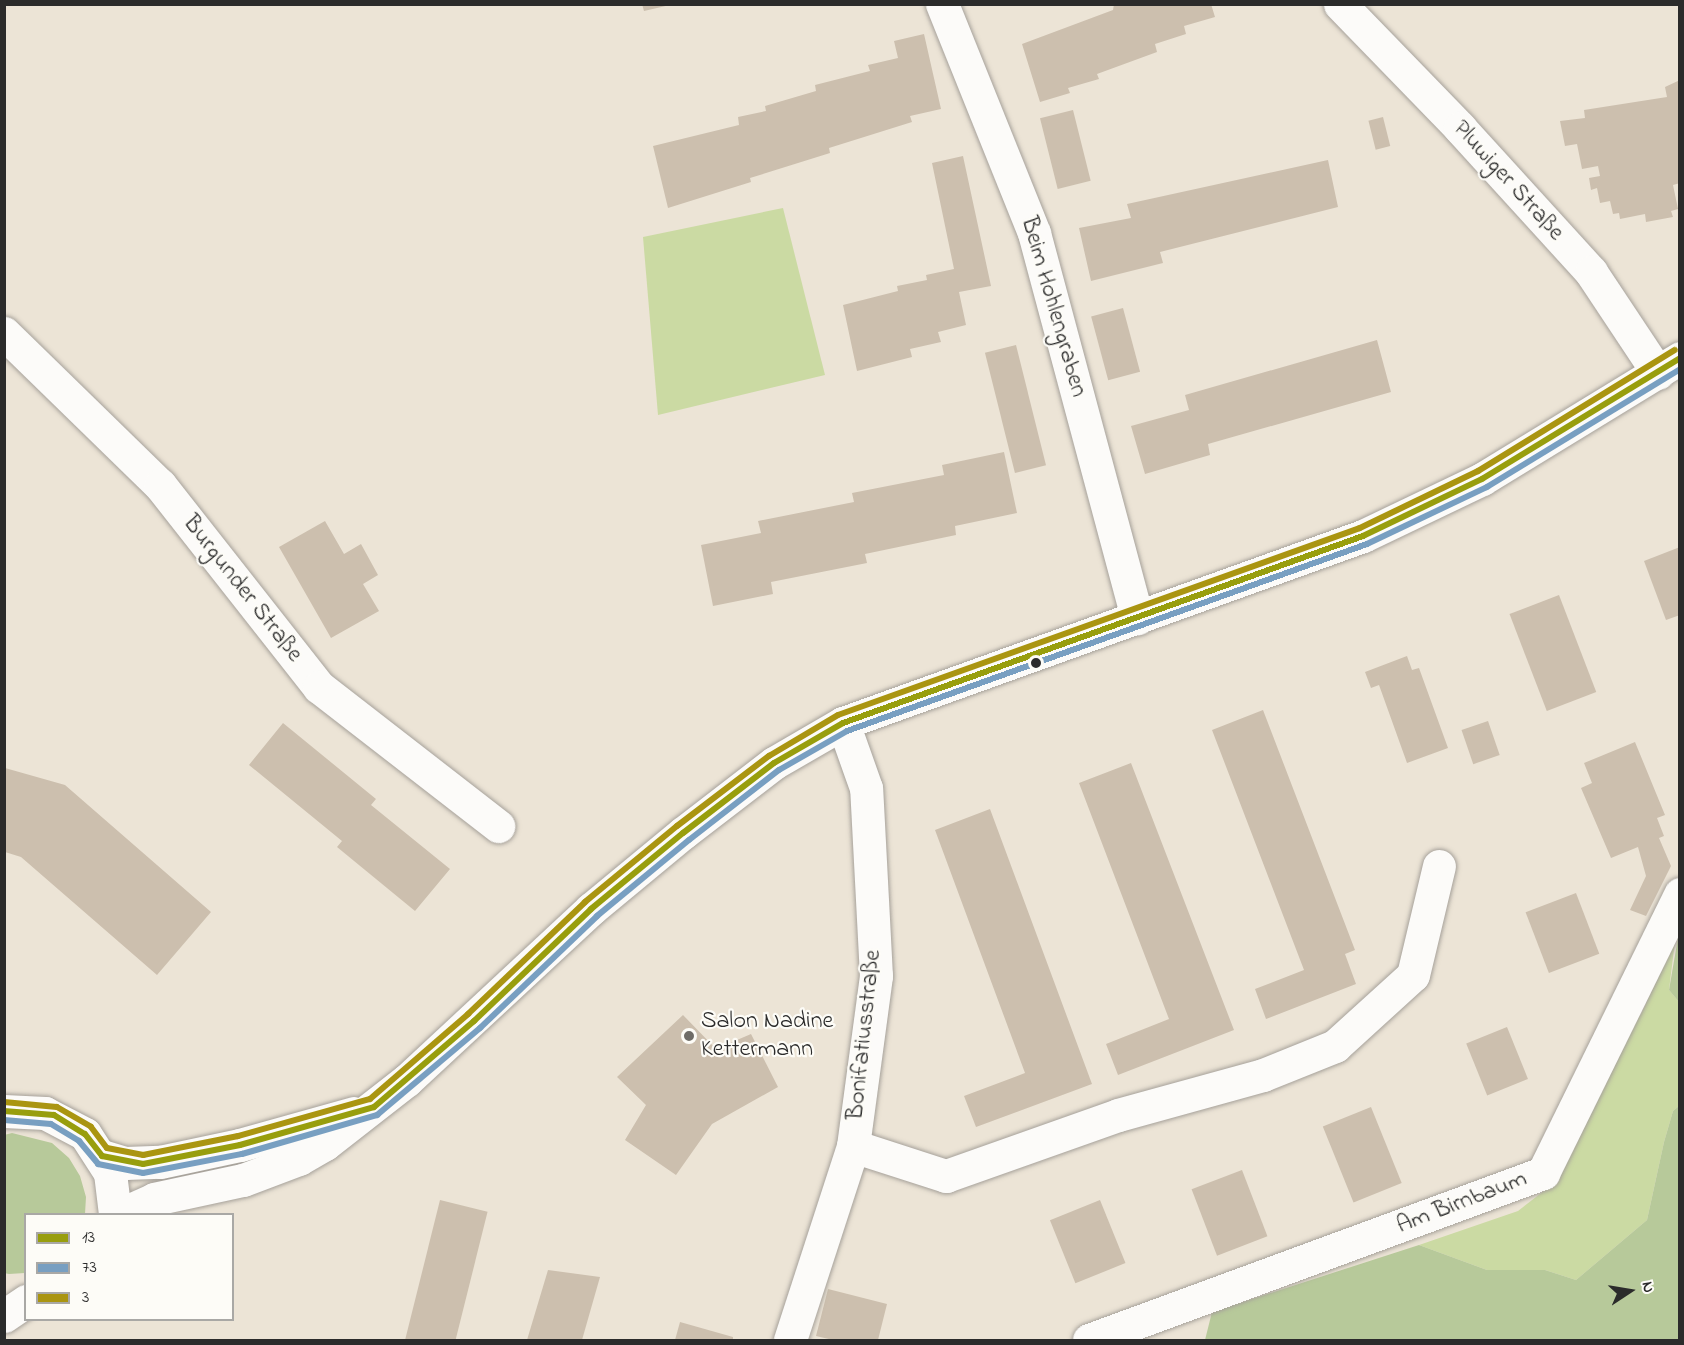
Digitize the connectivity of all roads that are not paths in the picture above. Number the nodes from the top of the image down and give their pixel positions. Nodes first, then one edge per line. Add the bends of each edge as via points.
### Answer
1 (942, 4) edge
2 (1340, 4) edge
3 (4, 333) edge
4 (1669, 366) edge
5 (1137, 618) junction
6 (843, 723) junction
7 (498, 826) dead end
8 (1439, 866) dead end
9 (1680, 894) edge
10 (374, 1107) junction
11 (4, 1111) edge
12 (853, 1146) junction
13 (102, 1156) junction
14 (115, 1213) edge
15 (125, 1213) edge
16 (4, 1299) edge
17 (24, 1300) edge
18 (24, 1301) edge
19 (4, 1316) edge
20 (790, 1341) edge
21 (1089, 1341) edge

1 - 5 street, Beim Hohlengraben via 1034,232
2 - 4 street, Pluwiger Straße via 1591,272
3 - 7 street, Burgunder Straße via 160,485 319,687
4 - 5 street via 1492,473 1418,511 1363,536
5 - 6 street
6 - 10 street via 774,763 683,833 591,909 474,1021
6 - 12 street, Bonifatiusstraße via 866,788 876,976
8 - 12 street via 1413,975 1335,1046 1263,1075 1118,1114 946,1176
9 - 21 street, Am Birnbaum via 1543,1173
10 - 13 street via 240,1145 160,1162 134,1164
10 - 15 street via 299,1159 243,1180 154,1199
11 - 13 street via 36,1111 62,1119 85,1134
12 - 20 street, Bonifatiusstraße
13 - 14 street via 113,1181
16 - 17 street
18 - 19 street

